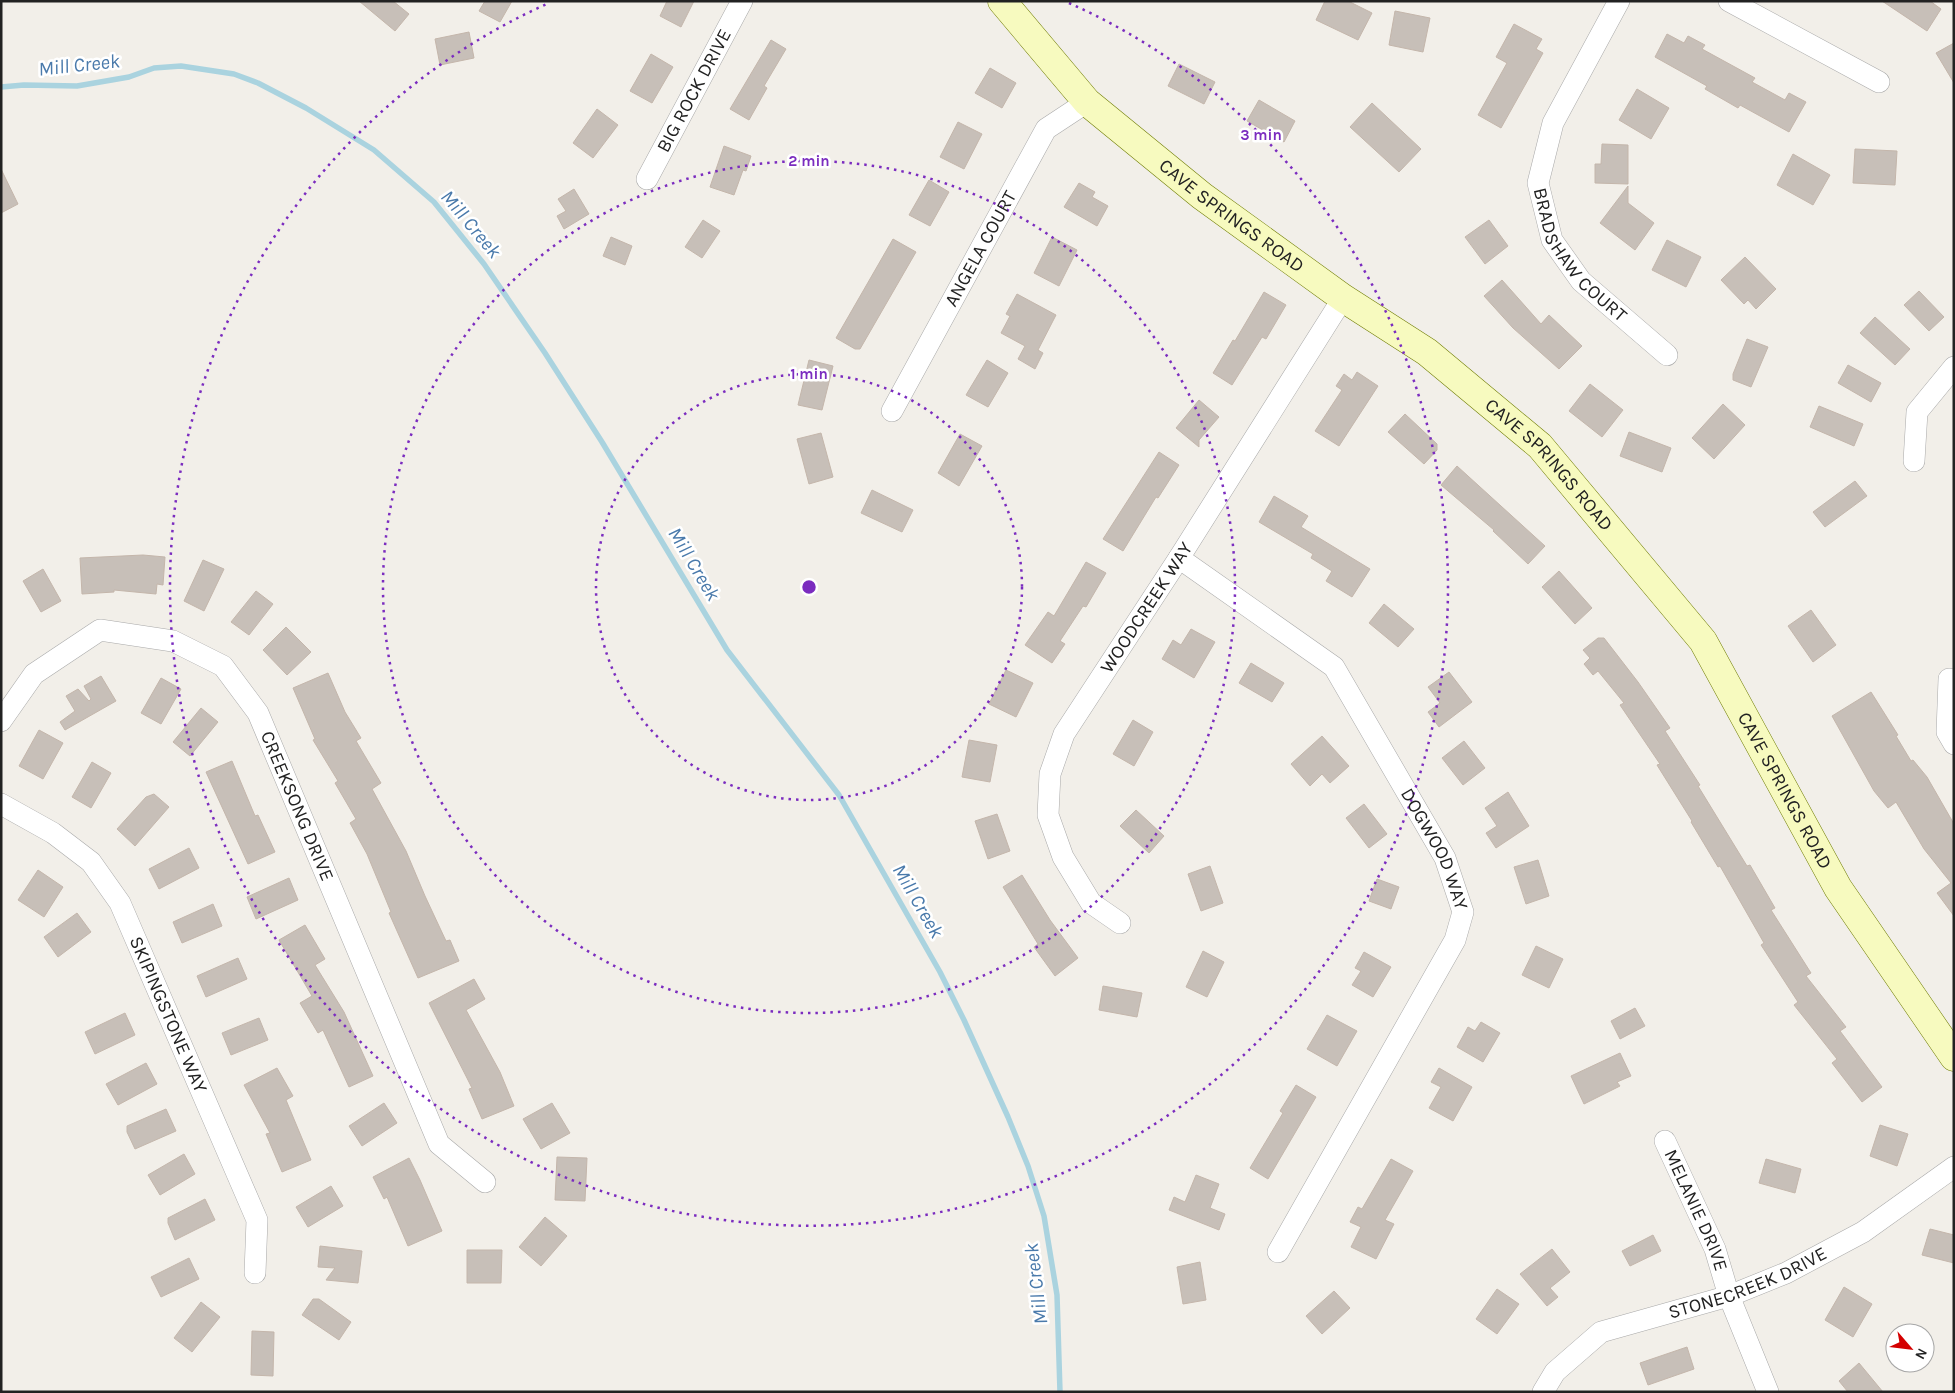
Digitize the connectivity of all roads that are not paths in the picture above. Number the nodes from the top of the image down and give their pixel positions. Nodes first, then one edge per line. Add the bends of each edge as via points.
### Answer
1 (742, 1) edge
2 (1002, 1) edge
3 (1619, 1) edge
4 (1729, 1) edge
5 (1879, 82) dead end
6 (1087, 102) junction
7 (647, 179) dead end
8 (1343, 298) junction
9 (1666, 355) dead end
10 (1954, 367) edge
11 (892, 411) dead end
12 (1914, 461) dead end
13 (1179, 558) junction
14 (1949, 679) dead end
15 (1, 721) edge
16 (1954, 744) edge
17 (1, 804) edge
18 (1120, 923) dead end
19 (1954, 1057) edge
20 (1665, 1141) dead end
21 (1954, 1167) edge
22 (485, 1182) dead end
23 (1278, 1252) dead end
24 (255, 1273) dead end
25 (1729, 1296) junction
26 (1542, 1392) edge
27 (1768, 1392) edge

1 - 7 street, BIG ROCK DRIVE
2 - 6 street, CAVE SPRINGS ROAD
3 - 9 street, BRADSHAW COURT via 1553,123 1538,183 1552,240 1581,281
4 - 5 street
6 - 8 street, CAVE SPRINGS ROAD via 1202,196
6 - 11 street, ANGELA COURT via 1046,129
8 - 13 street, WOODCREEK WAY
8 - 19 street, CAVE SPRINGS ROAD via 1427,352 1540,446 1703,641 1838,888
10 - 12 street via 1917,412
13 - 18 street, WOODCREEK WAY via 1064,734 1050,774 1048,815 1063,856 1091,902
13 - 23 street, DOGWOOD WAY via 1334,667 1445,858 1463,912 1455,940
14 - 16 street via 1947,732
15 - 22 street, CREEKSONG DRIVE via 34,674 100,630 173,641 223,666 258,713 439,1144
17 - 24 street, SKIPINGSTONE WAY via 53,833 91,862 120,903 257,1220
20 - 25 street, MELANIE DRIVE via 1715,1249
21 - 25 street, STONECREEK DRIVE via 1864,1232 1786,1273
25 - 26 street, STONECREEK DRIVE via 1600,1332 1555,1372
25 - 27 street, MELANIE DRIVE

